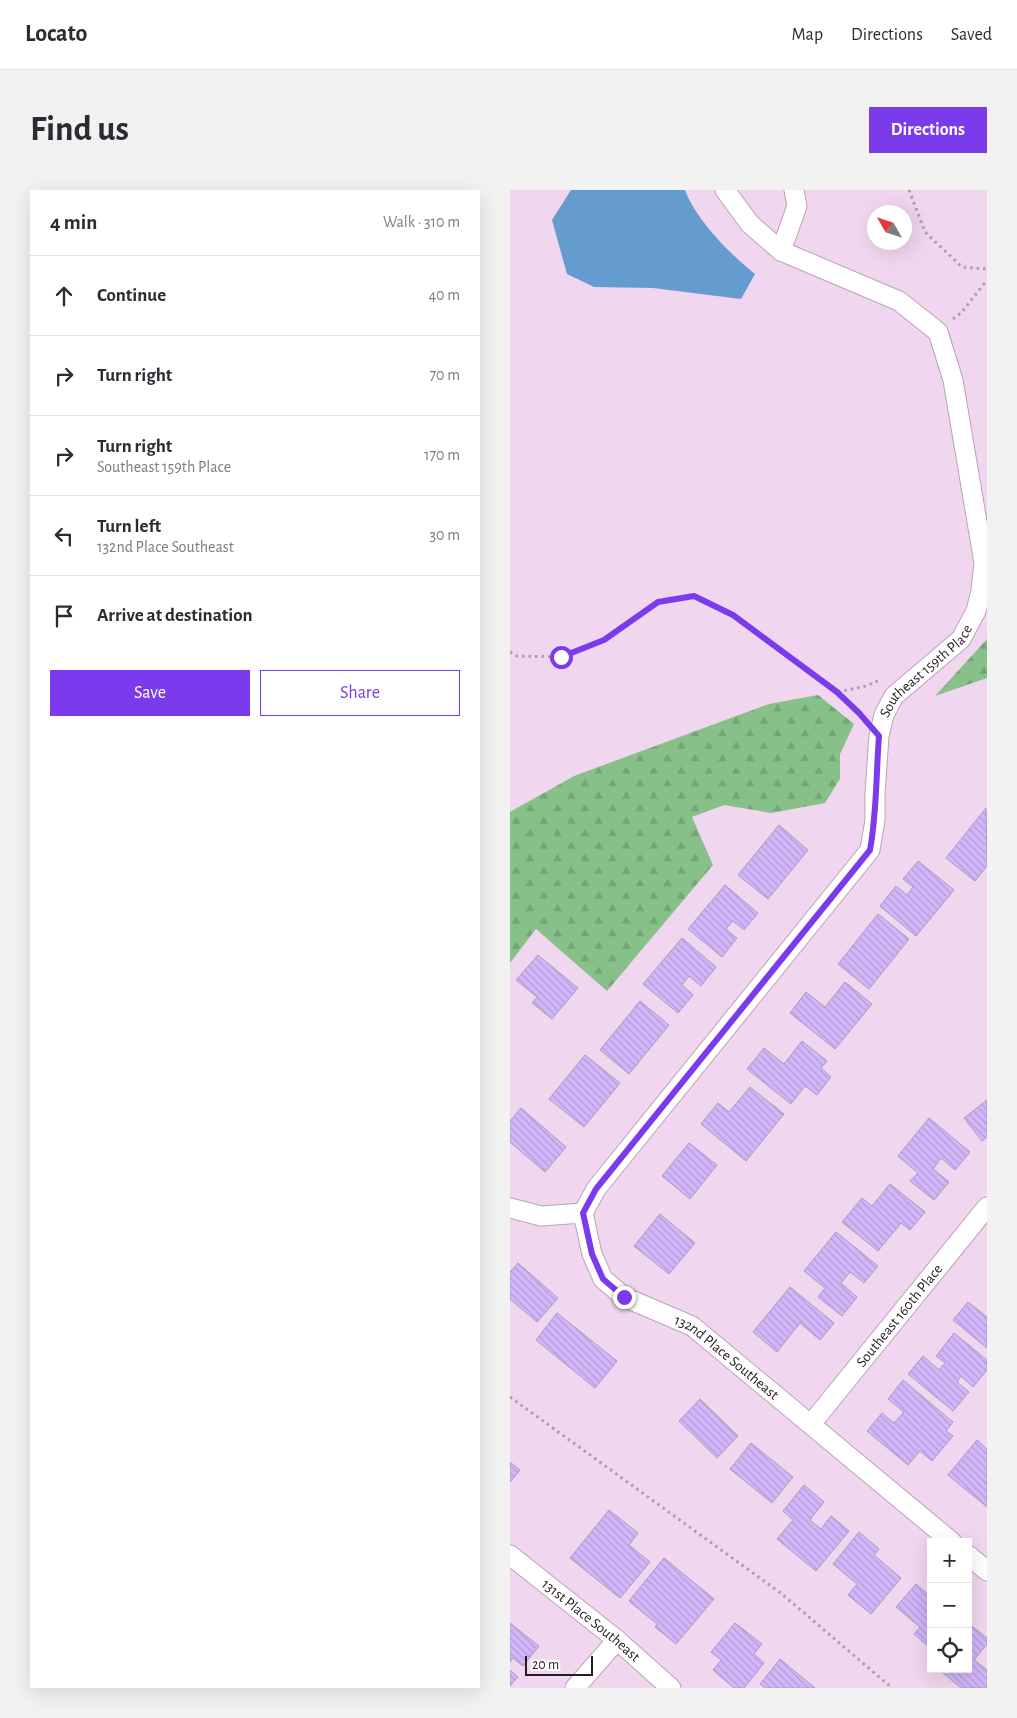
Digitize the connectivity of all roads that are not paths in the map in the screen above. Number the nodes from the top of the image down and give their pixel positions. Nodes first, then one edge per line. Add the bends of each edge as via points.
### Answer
1 (725, 190) edge
2 (794, 190) edge
3 (781, 252) junction
4 (987, 1207) edge
5 (510, 1208) edge
6 (583, 1213) junction
7 (811, 1424) junction
8 (947, 1538) edge
9 (510, 1555) edge
10 (972, 1559) edge
11 (987, 1571) edge
12 (617, 1640) junction
13 (575, 1688) edge
14 (670, 1688) edge

1 - 3 street via 750,224
2 - 3 street via 797,206
3 - 6 street, Southeast 159th Place via 899,301 938,332 955,390 984,563 981,591 976,611 961,639 894,696 884,715 879,736 875,820 870,850 596,1189
4 - 7 street, Southeast 160th Place
5 - 6 street via 541,1216
6 - 7 street, 132nd Place Southeast via 592,1254 603,1279 624,1297 692,1326
7 - 8 street, 132nd Place Southeast
9 - 12 street, 131st Place Southeast
10 - 11 street
12 - 13 street
12 - 14 street, 131st Place Southeast

